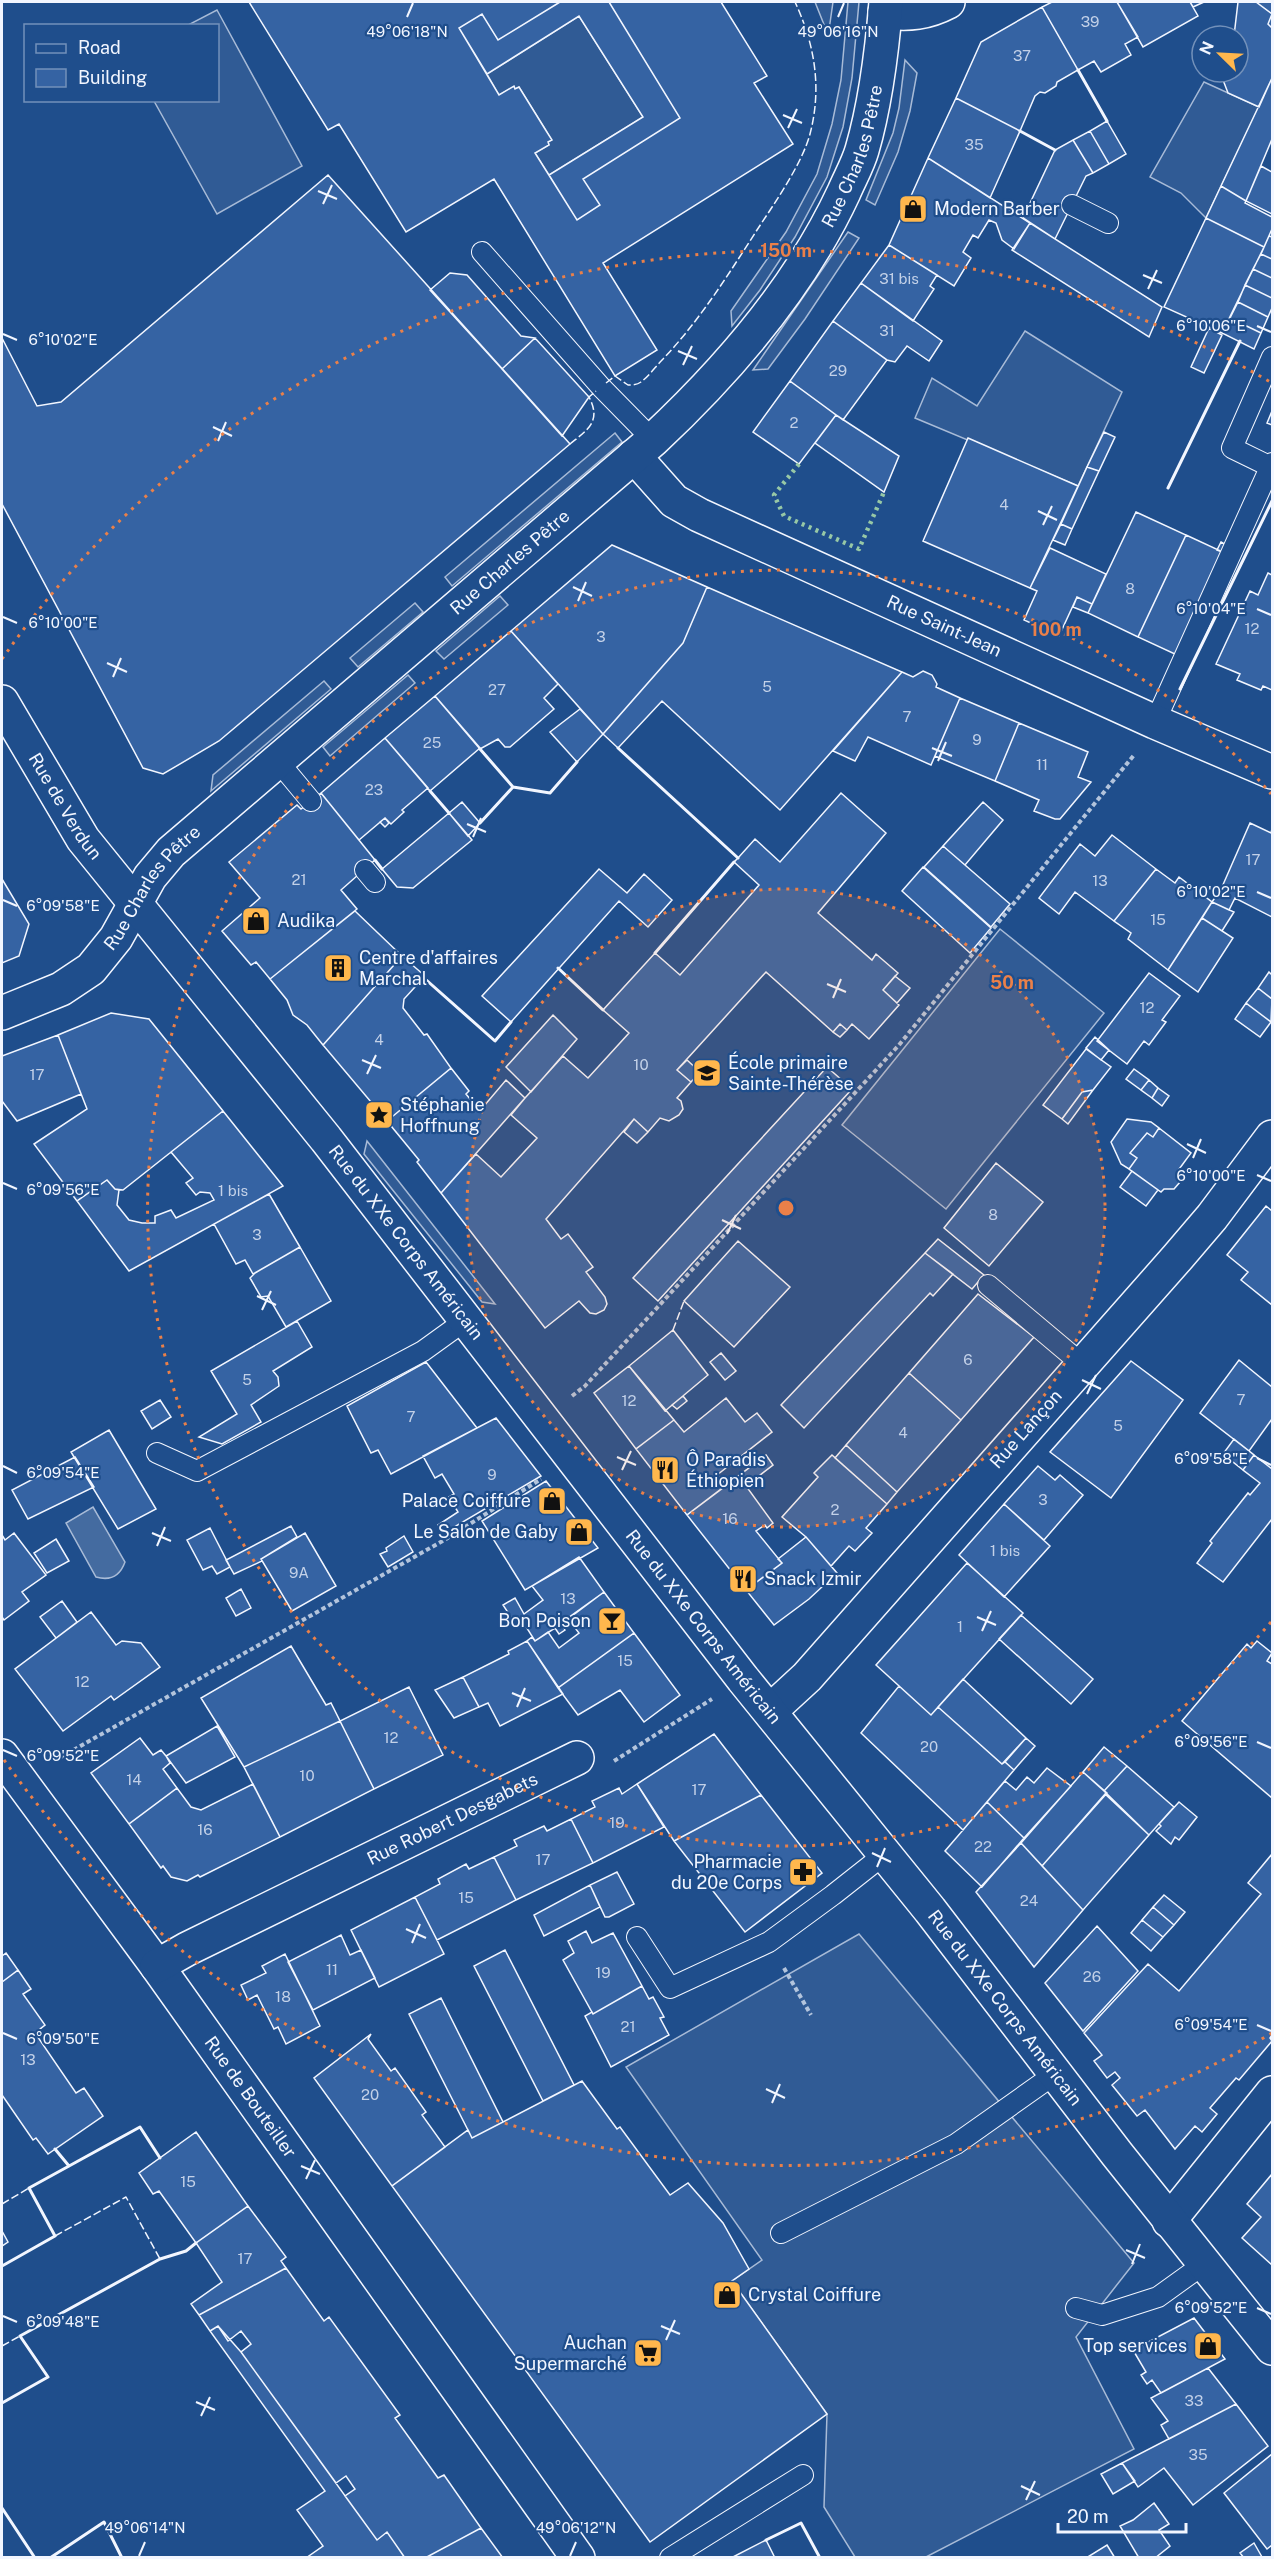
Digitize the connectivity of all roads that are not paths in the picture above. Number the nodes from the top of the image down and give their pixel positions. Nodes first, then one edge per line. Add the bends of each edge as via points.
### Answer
1 (948, 2) edge
2 (886, 7) edge
3 (1072, 205) dead end
4 (1108, 223) dead end
5 (482, 252) dead end
6 (1272, 357) edge
7 (644, 448) junction
8 (1272, 465) edge
9 (2, 702) edge
10 (1159, 724) junction
11 (277, 760) junction
12 (1272, 771) edge
13 (311, 801) dead end
14 (135, 904) junction
15 (2, 1013) edge
16 (1272, 1137) edge
17 (988, 1285) dead end
18 (466, 1320) junction
19 (1083, 1365) junction
20 (157, 1453) dead end
21 (770, 1711) junction
22 (2, 1756) edge
23 (577, 1758) road end
24 (885, 1854) junction
25 (636, 1937) dead end
26 (157, 1966) junction
27 (1055, 2074) junction
28 (1272, 2093) edge
29 (1169, 2221) junction
30 (781, 2233) dead end
31 (1204, 2264) junction
32 (1076, 2308) dead end
33 (1272, 2348) edge
34 (803, 2475) dead end
35 (578, 2558) edge
36 (670, 2558) edge

1 - 2 street, Rue Charles Pêtre via 908,15
2 - 7 street, Rue Charles Pêtre via 875,96 862,152 834,213 789,284 724,370
3 - 4 lane
5 - 7 lane via 602,387
6 - 8 lane via 1232,448
7 - 10 street, Rue Saint-Jean via 674,501 699,515
7 - 11 street, Rue Charles Pêtre
8 - 10 lane
9 - 14 street, Rue de Verdun via 83,839
10 - 12 street, Rue Saint-Jean
11 - 13 lane
11 - 14 street, Rue Charles Pêtre via 171,852 150,877
14 - 15 street, Rue Charles Pêtre via 116,938 91,969 61,989
14 - 18 street, Rue du XXe Corps Américain via 326,1139
16 - 19 street, Rue Lançon via 1212,1217
17 - 19 lane
18 - 20 lane via 423,1351 197,1471
18 - 21 street, Rue du XXe Corps Américain
19 - 21 street, Rue Lançon via 807,1677
21 - 24 street, Rue du XXe Corps Américain
22 - 26 street, Rue de Bouteiller
23 - 26 street, Rue Robert Desgabets
24 - 25 lane via 768,1942 670,1988
24 - 27 street, Rue du XXe Corps Américain
26 - 35 street, Rue de Bouteiller
27 - 29 street, Rue du XXe Corps Américain
27 - 30 lane via 956,2144
28 - 29 street
29 - 31 street, Rue du XXe Corps Américain
31 - 32 lane via 1158,2297 1102,2315
31 - 33 street, Rue du XXe Corps Américain
34 - 36 lane

